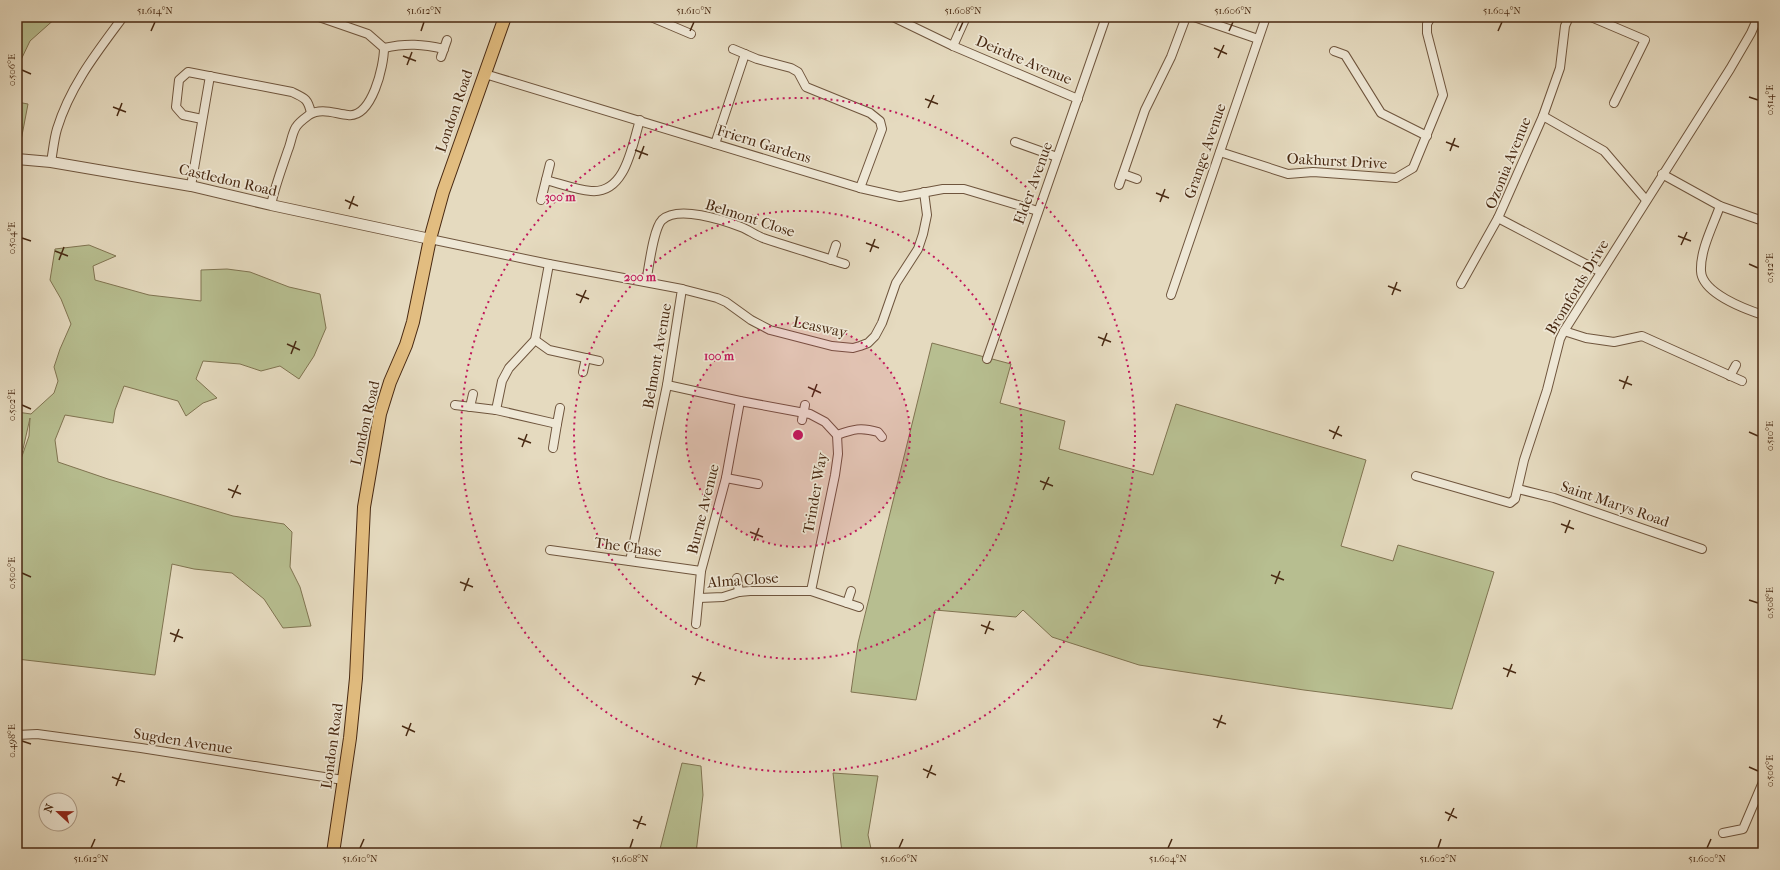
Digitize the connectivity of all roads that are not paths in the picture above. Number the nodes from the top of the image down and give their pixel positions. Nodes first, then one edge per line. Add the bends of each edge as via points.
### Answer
1 (123, 17) edge
2 (319, 17) edge
3 (505, 17) edge
4 (651, 17) edge
5 (893, 17) edge
6 (966, 17) edge
7 (1106, 17) edge
8 (1186, 17) edge
9 (1194, 17) edge
10 (1266, 17) edge
11 (1431, 17) edge
12 (1569, 17) edge
13 (1591, 17) edge
14 (1758, 17) edge
15 (691, 34) dead end
16 (1258, 39) junction
17 (447, 40) dead end
18 (953, 46) junction
19 (384, 48) junction
20 (444, 49) junction
21 (733, 49) dead end
22 (1334, 51) dead end
23 (745, 54) junction
24 (441, 57) dead end
25 (485, 74) junction
26 (210, 76) junction
27 (1078, 98) junction
28 (1614, 103) dead end
29 (311, 113) junction
30 (1543, 116) junction
31 (202, 119) junction
32 (640, 120) junction
33 (1427, 136) junction
34 (1015, 142) dead end
35 (715, 144) junction
36 (1220, 152) junction
37 (1057, 157) junction
38 (17, 159) edge
39 (51, 162) junction
40 (550, 164) dead end
41 (1123, 174) junction
42 (1662, 174) junction
43 (1137, 179) dead end
44 (546, 180) junction
45 (1119, 185) dead end
46 (191, 186) junction
47 (860, 188) junction
48 (924, 192) junction
49 (541, 200) dead end
50 (1646, 200) junction
51 (271, 205) junction
52 (1720, 206) junction
53 (1038, 210) junction
54 (1498, 218) junction
55 (1763, 221) edge
56 (430, 239) junction
57 (836, 245) dead end
58 (831, 260) junction
59 (549, 264) junction
60 (844, 264) dead end
61 (1602, 272) junction
62 (646, 282) junction
63 (1461, 284) dead end
64 (682, 289) junction
65 (1171, 295) dead end
66 (1763, 315) edge
67 (1564, 331) junction
68 (535, 340) junction
69 (586, 358) junction
70 (987, 359) dead end
71 (599, 361) dead end
72 (1736, 365) dead end
73 (583, 372) dead end
74 (1730, 376) junction
75 (1742, 381) dead end
76 (667, 385) junction
77 (473, 394) dead end
78 (740, 401) junction
79 (455, 405) dead end
80 (470, 407) junction
81 (560, 408) dead end
82 (496, 410) junction
83 (557, 424) junction
84 (837, 435) junction
85 (882, 437) dead end
86 (553, 448) dead end
87 (1416, 476) dead end
88 (726, 478) junction
89 (758, 484) dead end
90 (1518, 489) junction
91 (550, 550) dead end
92 (1702, 550) dead end
93 (630, 561) junction
94 (701, 571) junction
95 (737, 578) dead end
96 (811, 591) junction
97 (851, 591) dead end
98 (739, 592) junction
99 (699, 598) junction
100 (847, 603) junction
101 (859, 607) dead end
102 (696, 624) dead end
103 (17, 735) edge
104 (343, 780) junction
105 (1763, 782) edge
106 (1723, 833) dead end
107 (333, 853) edge

1 - 39 street via 71,93 56,130
2 - 19 street via 368,34
3 - 25 main road, London Road
4 - 15 street
5 - 18 street, Deirdre Avenue
6 - 18 street
7 - 27 street, Elder Avenue
8 - 41 street via 1171,57 1145,110
9 - 16 street
10 - 16 street, Grange Avenue
11 - 33 street, Oakhurst Drive via 1427,24 1427,33 1443,95
12 - 30 street via 1565,26 1560,68
13 - 28 street via 1645,40
14 - 42 street, Bromfords Drive via 1730,69
16 - 36 street, Grange Avenue
17 - 20 street
18 - 27 street, Deirdre Avenue
19 - 20 street via 420,44
19 - 29 street via 381,72 366,106 349,116 321,111
20 - 24 street
21 - 23 street
22 - 33 street via 1345,55 1381,113
23 - 35 street
23 - 47 street via 791,68 798,72 806,87 870,113 880,121 882,129
25 - 32 street, Friern Gardens
25 - 56 main road, London Road via 443,192
26 - 29 street via 292,92 304,98
26 - 31 street
26 - 31 street via 188,72 179,80 176,101 179,112
27 - 37 street, Elder Avenue
29 - 51 street via 296,127
30 - 50 street, Ozonia Avenue via 1604,151
30 - 54 street, Ozonia Avenue
31 - 46 street
32 - 35 street, Friern Gardens
32 - 44 street via 623,173 615,184 603,191 590,191
33 - 36 street, Oakhurst Drive via 1413,168 1396,178 1312,172 1288,174
34 - 37 street
35 - 47 street, Friern Gardens
36 - 65 street, Grange Avenue
37 - 53 street, Elder Avenue
38 - 39 street, Castledon Road
39 - 46 street, Castledon Road
40 - 44 street
41 - 43 street
41 - 45 street
42 - 50 street, Bromfords Drive
42 - 52 street
44 - 49 street
46 - 51 street, Castledon Road
47 - 48 street, Friern Gardens via 900,198
48 - 53 street, Friern Gardens via 964,189
48 - 64 street, Leasway via 927,215 918,249 896,283 875,336 868,343 852,348 832,346 770,330 726,302
50 - 61 street, Bromfords Drive
51 - 56 street, Castledon Road
52 - 55 street
52 - 66 street via 1704,253 1701,272 1710,288 1743,309
53 - 70 street, Elder Avenue
54 - 61 street, Ozonia Avenue
54 - 63 street
56 - 59 street, Belmont Avenue
56 - 104 main road, London Road via 414,322 380,414 364,507 356,678
57 - 58 street
58 - 60 street, Belmont Close
58 - 62 street, Belmont Close via 761,237 728,222 687,213 672,214 662,220 657,229
59 - 62 street, Belmont Avenue
59 - 68 street
61 - 67 street, Bromfords Drive
62 - 64 street, Belmont Avenue
64 - 76 street, Belmont Avenue
67 - 74 street via 1586,338 1614,342 1642,336
67 - 90 street, Bromfords Drive via 1524,460
68 - 69 street via 550,350
68 - 82 street via 509,368 502,380
69 - 71 street
69 - 73 street
72 - 74 street
74 - 75 street
76 - 78 street, Trinder Way
76 - 93 street, Belmont Avenue
77 - 80 street
78 - 84 street, Trinder Way via 810,414 825,422
78 - 88 street, Burne Avenue
79 - 80 street
80 - 82 street
81 - 83 street
82 - 83 street
83 - 86 street
84 - 85 street via 864,428 878,432
84 - 96 street, Trinder Way via 835,475
87 - 90 street, Bromfords Drive via 1510,503 1515,499
88 - 89 street
88 - 94 street, Burne Avenue
90 - 92 street, Saint Marys Road via 1554,498
91 - 93 street, The Chase
93 - 94 street, The Chase
94 - 99 street, Burne Avenue
95 - 98 street
96 - 98 street, Alma Close
96 - 100 street, Alma Close
97 - 100 street
98 - 99 street, Alma Close via 723,597
99 - 102 street, Burne Avenue
100 - 101 street, Alma Close
103 - 104 street, Sugden Avenue via 37,734 141,748
104 - 107 main road, London Road
105 - 106 street via 1743,829

